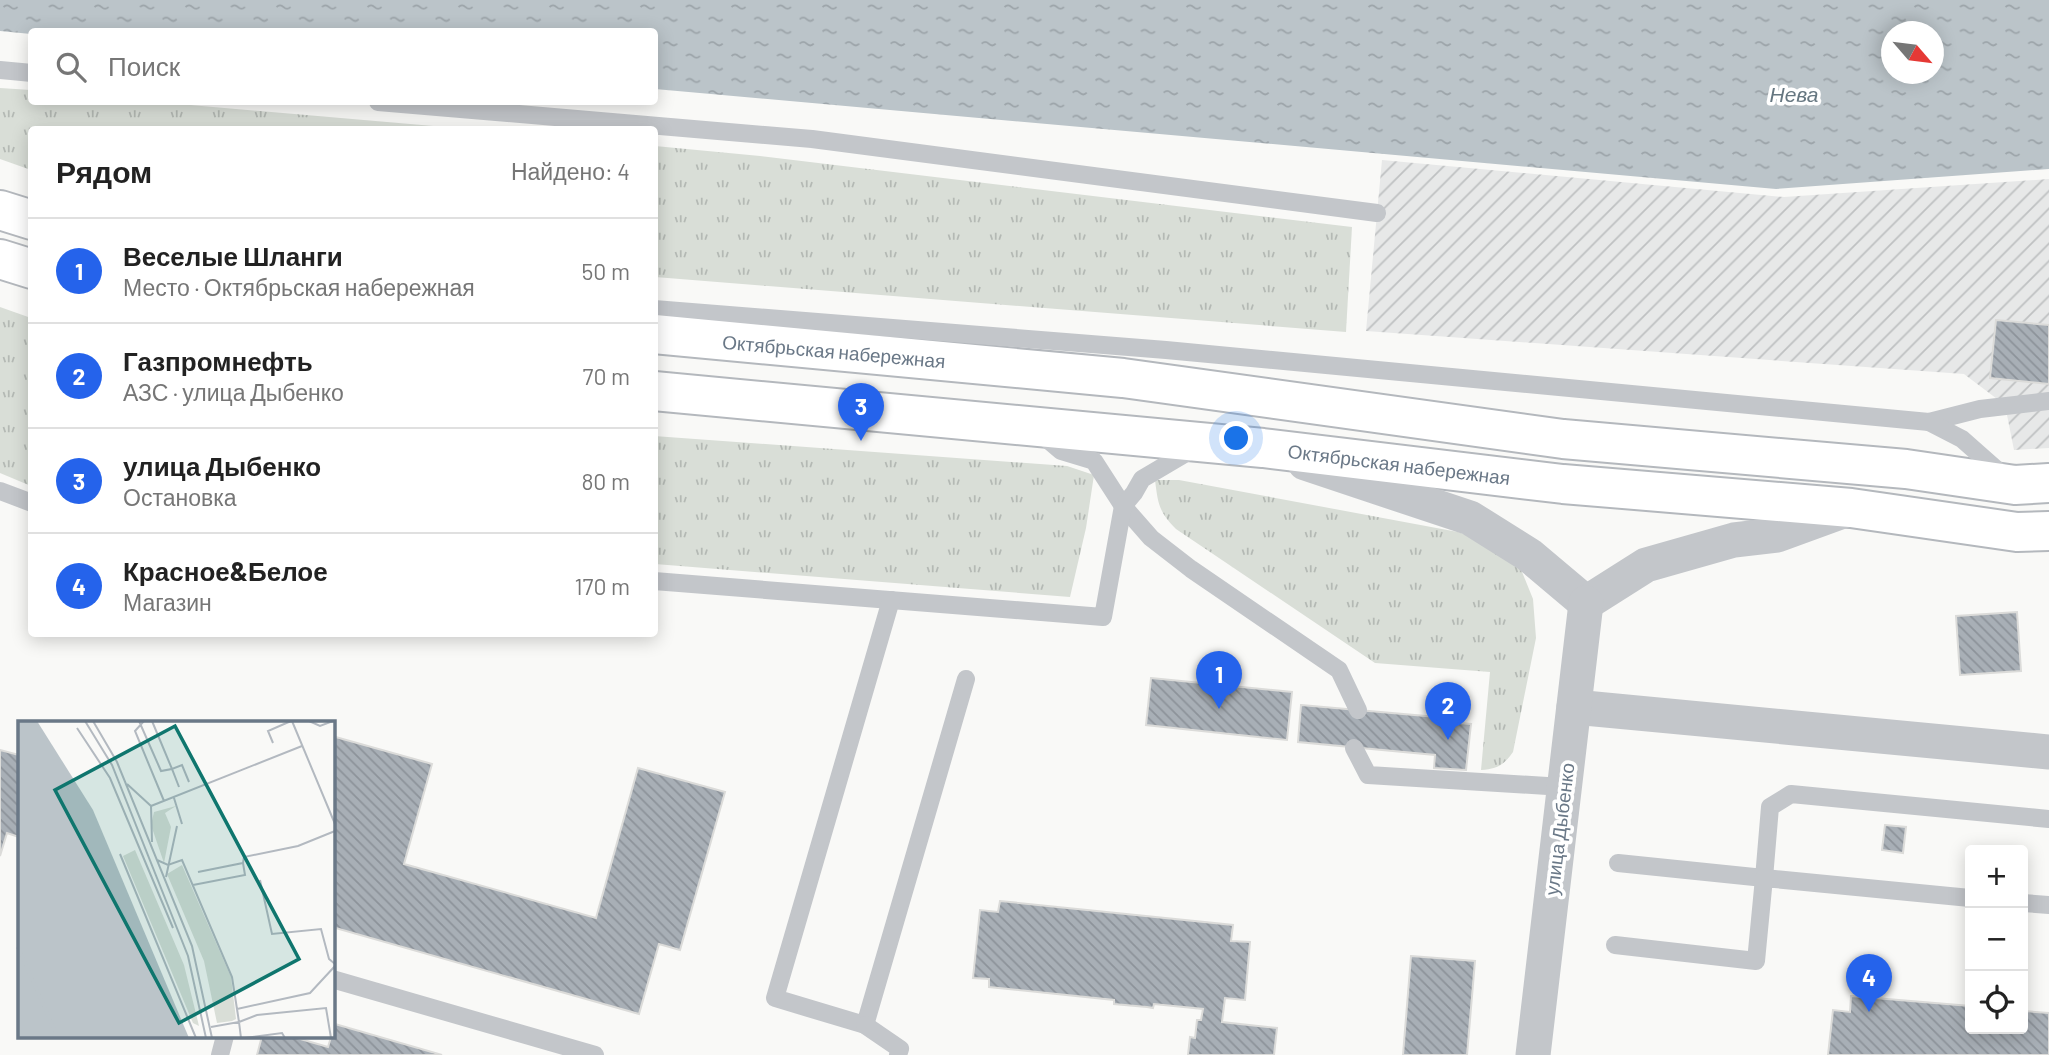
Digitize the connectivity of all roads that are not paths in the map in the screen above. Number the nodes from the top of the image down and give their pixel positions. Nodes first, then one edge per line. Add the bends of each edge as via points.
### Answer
1 (0, 70) edge
2 (28, 73) edge
3 (413, 105) edge
4 (0, 210) edge
5 (1377, 213) dead end
6 (28, 219) edge
7 (0, 258) edge
8 (28, 268) edge
9 (658, 309) edge
10 (658, 334) edge
11 (658, 391) edge
12 (2049, 401) edge
13 (1929, 422) junction
14 (1031, 426) junction
15 (1204, 443) junction
16 (1263, 448) junction
17 (2032, 484) edge
18 (0, 492) edge
19 (28, 502) edge
20 (1123, 506) junction
21 (1851, 508) junction
22 (2033, 532) edge
23 (658, 581) edge
24 (891, 600) junction
25 (1586, 603) junction
26 (966, 680) dead end
27 (1574, 707) junction
28 (1358, 710) dead end
29 (1354, 748) dead end
30 (2049, 752) edge
31 (1563, 787) junction
32 (2049, 819) edge
33 (1618, 863) dead end
34 (1764, 877) junction
35 (1965, 897) edge
36 (2028, 903) edge
37 (2049, 905) edge
38 (1615, 945) dead end
39 (334, 980) edge
40 (865, 1025) junction
41 (224, 1038) edge
42 (220, 1055) edge
43 (595, 1055) edge
44 (898, 1055) edge
45 (1533, 1055) edge

1 - 2 lane
3 - 5 lane via 812,139
4 - 6 main road
7 - 8 main road
9 - 13 lane via 1166,350
10 - 17 main road, Октябрьская набережная via 1123,378 1563,439
11 - 14 main road, Октябрьская набережная
12 - 13 lane via 1992,407
13 - 17 lane
14 - 15 main road, Октябрьская набережная
14 - 20 lane via 1061,451 1094,461
15 - 16 main road, Октябрьская набережная
15 - 20 lane via 1142,479
16 - 21 main road, Октябрьская набережная via 1563,484
16 - 25 street via 1470,518 1529,555
18 - 19 lane
20 - 24 lane via 1103,617
20 - 28 lane via 1151,538 1191,569 1339,670
21 - 22 main road, Октябрьская набережная
21 - 25 street via 1777,535 1734,540 1646,565
23 - 24 lane
24 - 40 lane via 775,998
25 - 27 street, улица Дыбенко
26 - 40 lane
27 - 30 street
27 - 31 street, улица Дыбенко
29 - 31 lane via 1368,775
31 - 45 street, улица Дыбенко
32 - 34 lane via 1791,794 1770,807
33 - 34 lane
34 - 35 lane
34 - 38 lane via 1756,961
36 - 37 lane
39 - 43 lane
40 - 44 lane via 900,1049
41 - 42 lane

